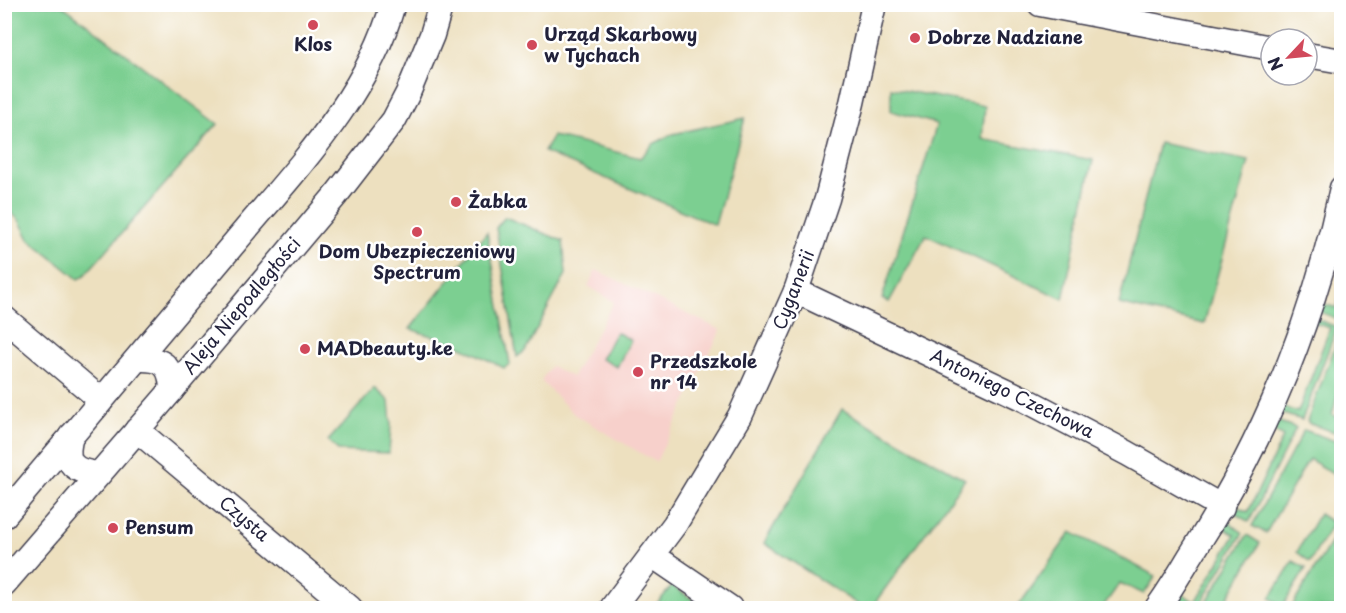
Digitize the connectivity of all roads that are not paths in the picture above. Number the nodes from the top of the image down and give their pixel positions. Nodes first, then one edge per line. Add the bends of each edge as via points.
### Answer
1 (393, 4) edge
2 (441, 4) edge
3 (874, 4) edge
4 (1040, 4) edge
5 (1259, 46) edge
6 (1319, 57) edge
7 (1341, 61) edge
8 (1341, 188) edge
9 (796, 291) junction
10 (4, 318) edge
11 (138, 359) junction
12 (172, 390) junction
13 (101, 399) junction
14 (137, 430) junction
15 (71, 436) junction
16 (98, 474) junction
17 (1222, 507) junction
18 (4, 516) edge
19 (652, 555) junction
20 (4, 584) edge
21 (350, 609) edge
22 (612, 609) edge
23 (730, 609) edge
24 (1156, 609) edge

1 - 11 street via 355,93
2 - 12 street, Aleja Niepodległości via 432,35 394,120
3 - 9 street, Cyganerii via 835,167
4 - 5 street
6 - 7 street
8 - 17 street via 1326,255 1284,378
9 - 17 street, Antoniego Czechowa via 1036,405
9 - 19 street, Cyganerii via 740,416
10 - 13 street
11 - 12 street via 163,363 171,376
11 - 13 street
12 - 14 street, Aleja Niepodległości
13 - 15 street
14 - 16 street, Aleja Niepodległości
14 - 21 street, Czysta
15 - 16 street via 67,451 73,466
15 - 18 street
16 - 20 street, Aleja Niepodległości
17 - 24 street
19 - 22 street, Cyganerii
19 - 23 street

